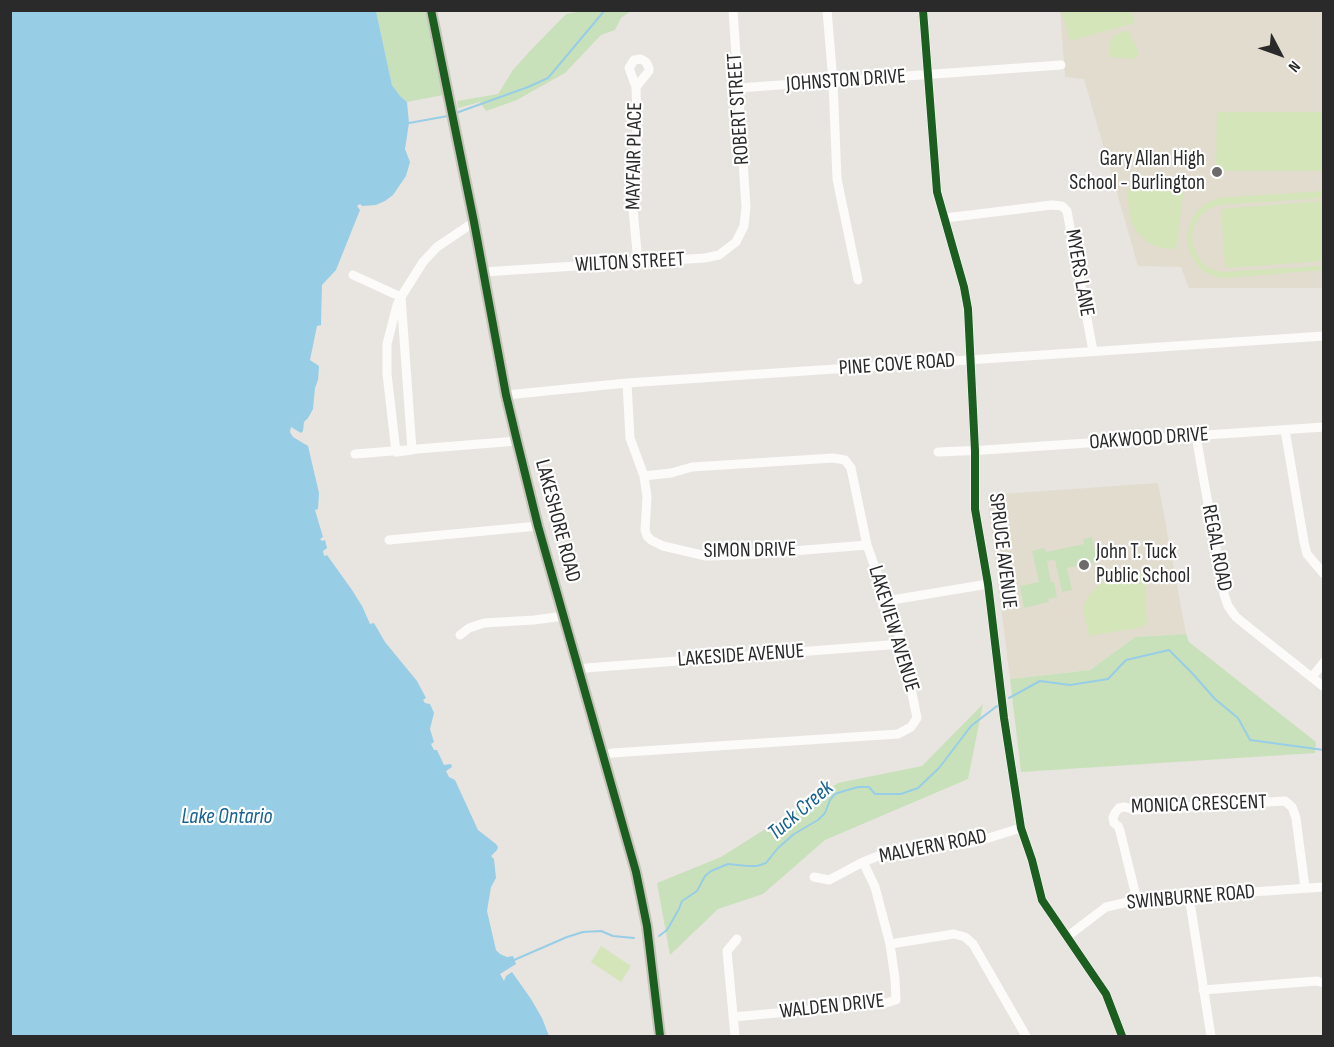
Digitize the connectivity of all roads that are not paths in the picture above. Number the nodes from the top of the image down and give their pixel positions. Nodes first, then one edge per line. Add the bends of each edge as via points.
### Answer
1 (431, 10) edge
2 (733, 10) edge
3 (827, 10) edge
4 (922, 10) edge
5 (1061, 65) dead end
6 (928, 75) junction
7 (833, 82) junction
8 (636, 87) dead end
9 (738, 88) junction
10 (746, 207) joint
11 (945, 218) junction
12 (474, 222) junction
13 (638, 262) junction
14 (483, 272) junction
15 (353, 275) dead end
16 (858, 280) dead end
17 (401, 297) junction
18 (1323, 336) edge
19 (1093, 351) junction
20 (972, 359) junction
21 (627, 383) junction
22 (506, 395) junction
23 (1323, 427) edge
24 (1285, 430) junction
25 (1196, 436) junction
26 (517, 441) junction
27 (975, 451) junction
28 (396, 452) junction
29 (938, 452) dead end
30 (355, 454) dead end
31 (644, 476) junction
32 (538, 526) junction
33 (389, 540) dead end
34 (867, 545) junction
35 (1323, 574) edge
36 (988, 584) junction
37 (886, 601) junction
38 (564, 616) junction
39 (460, 635) dead end
40 (902, 644) junction
41 (1323, 662) edge
42 (579, 670) junction
43 (1312, 677) junction
44 (1323, 687) edge
45 (603, 755) junction
46 (1021, 828) junction
47 (863, 862) junction
48 (814, 877) dead end
49 (1323, 887) edge
50 (1305, 888) junction
51 (1189, 896) junction
52 (1137, 900) junction
53 (1068, 936) junction
54 (737, 939) dead end
55 (890, 944) junction
56 (1323, 983) edge
57 (1203, 990) junction
58 (733, 1017) junction
59 (660, 1036) edge
60 (735, 1036) edge
61 (1026, 1036) edge
62 (1122, 1036) edge
63 (1211, 1036) edge

1 - 12 main road, LAKESHORE ROAD
2 - 9 street, ROBERT STREET
3 - 7 street
4 - 6 street, SPRUCE AVENUE
5 - 6 street, JOHNSTON DRIVE
6 - 7 street, JOHNSTON DRIVE
6 - 11 street, SPRUCE AVENUE via 937,192
7 - 9 street, JOHNSTON DRIVE
7 - 16 street via 837,178
8 - 13 street, MAYFAIR PLACE via 638,141 632,199
9 - 10 street, ROBERT STREET
10 - 13 street, WILTON STREET via 744,226 736,242 719,255
11 - 19 street, MYERS LANE via 1062,206 1067,211
11 - 20 street, SPRUCE AVENUE via 964,287
12 - 14 main road, LAKESHORE ROAD
12 - 17 street via 437,247
13 - 14 street, WILTON STREET
14 - 22 main road, LAKESHORE ROAD
15 - 17 street
17 - 28 street via 387,344
17 - 28 street via 412,450
18 - 19 street, PINE COVE ROAD
19 - 20 street, PINE COVE ROAD
20 - 21 street, PINE COVE ROAD
20 - 27 street, SPRUCE AVENUE
21 - 22 street, PINE COVE ROAD
21 - 31 street, SIMON DRIVE via 630,438
22 - 26 main road, LAKESHORE ROAD
23 - 24 street, OAKWOOD DRIVE
24 - 25 street, OAKWOOD DRIVE
24 - 35 street via 1307,554
25 - 27 street, OAKWOOD DRIVE
25 - 43 street, REGAL ROAD via 1228,606
26 - 28 street
26 - 32 main road, LAKESHORE ROAD
27 - 29 street, OAKWOOD DRIVE
27 - 36 street, SPRUCE AVENUE via 975,510
28 - 30 street
31 - 34 street, SIMON DRIVE via 645,530 651,540 663,546 706,556
31 - 34 street, LAKEVIEW AVENUE via 692,467 845,460 851,468
32 - 33 street
32 - 38 main road, LAKESHORE ROAD
34 - 37 street, LAKEVIEW AVENUE
36 - 37 street
36 - 46 street, SPRUCE AVENUE
37 - 40 street, LAKEVIEW AVENUE
38 - 39 street via 484,623
38 - 42 main road, LAKESHORE ROAD
40 - 42 street, LAKESIDE AVENUE
40 - 45 street, LAKEVIEW AVENUE via 917,718 911,727 898,734
41 - 43 street
42 - 45 main road, LAKESHORE ROAD
43 - 44 street, REGAL ROAD
45 - 59 main road, LAKESHORE ROAD via 645,912
46 - 47 street, MALVERN ROAD via 972,843 891,851
46 - 53 street, SPRUCE AVENUE via 1042,900
47 - 48 street, MALVERN ROAD via 829,880
47 - 55 street, WALDEN DRIVE via 875,886
49 - 50 street, SWINBURNE ROAD
50 - 51 street, SWINBURNE ROAD
50 - 52 street, MONICA CRESCENT via 1296,818 1286,801 1135,810 1125,807 1119,808 1113,818 1120,831
51 - 52 street, SWINBURNE ROAD
51 - 57 street
52 - 53 street, SWINBURNE ROAD via 1106,908
53 - 62 street, SPRUCE AVENUE via 1106,994
54 - 58 street via 727,951
55 - 58 street, WALDEN DRIVE via 897,997 893,1001
55 - 61 street via 954,934 965,937 973,944
56 - 57 street
57 - 63 street
58 - 60 street

